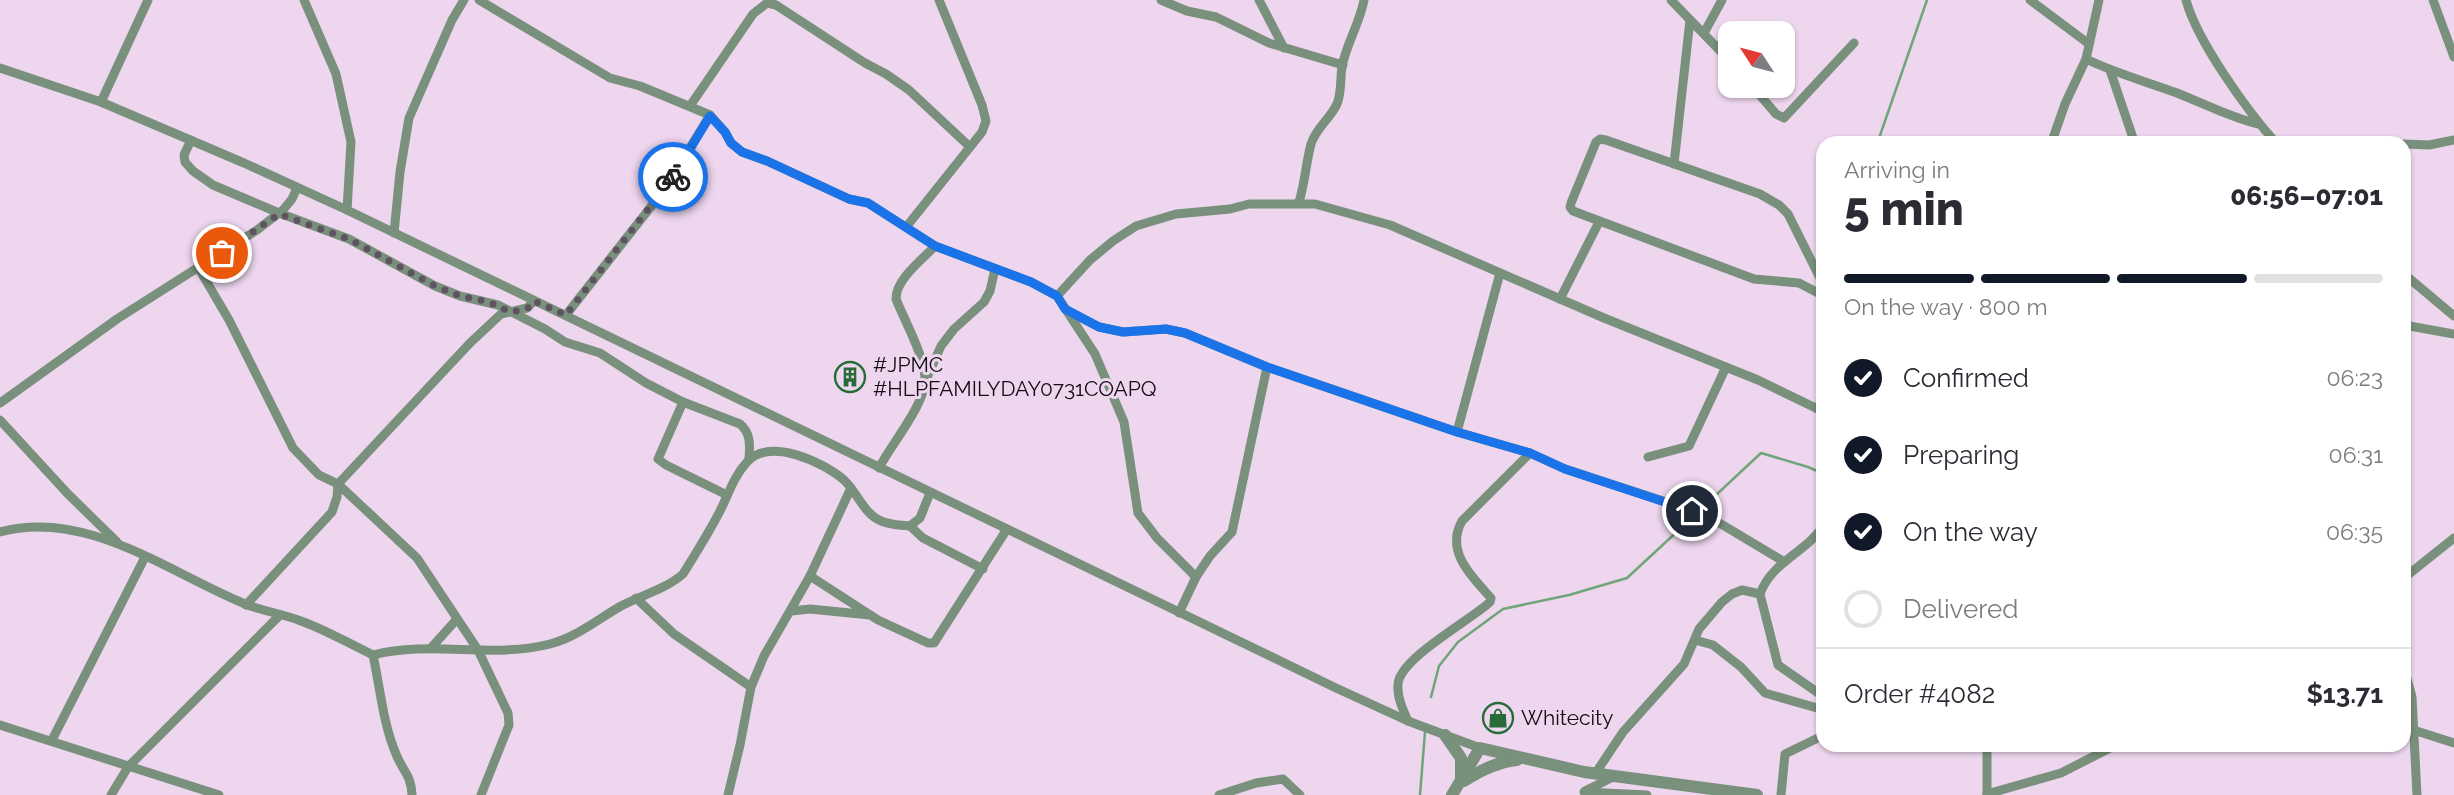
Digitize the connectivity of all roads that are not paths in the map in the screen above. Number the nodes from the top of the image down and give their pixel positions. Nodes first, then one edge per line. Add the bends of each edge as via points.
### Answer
1 (148, 0) edge
2 (304, 0) edge
3 (464, 0) edge
4 (479, 0) edge
5 (939, 0) edge
6 (1161, 0) edge
7 (1259, 0) edge
8 (1364, 0) edge
9 (1671, 0) edge
10 (1722, 0) edge
11 (2029, 0) edge
12 (2099, 0) edge
13 (2186, 0) edge
14 (2433, 0) edge
15 (1690, 20) junction
16 (1704, 33) junction
17 (1854, 43) dead end
18 (2089, 44) junction
19 (1284, 48) junction
20 (1718, 48) edge
21 (2454, 57) edge
22 (2086, 59) junction
23 (1342, 65) junction
24 (0, 68) edge
25 (2110, 70) junction
26 (1762, 98) edge
27 (101, 102) junction
28 (690, 106) junction
29 (710, 116) junction
30 (2258, 124) junction
31 (2054, 136) edge
32 (2132, 136) edge
33 (2269, 136) edge
34 (191, 140) junction
35 (2454, 140) edge
36 (2411, 144) edge
37 (970, 147) junction
38 (1674, 164) junction
39 (297, 188) junction
40 (1298, 202) junction
41 (347, 211) junction
42 (279, 214) junction
43 (1599, 222) junction
44 (907, 226) junction
45 (394, 233) junction
46 (935, 246) junction
47 (198, 267) junction
48 (995, 269) junction
49 (1816, 270) edge
50 (1500, 273) junction
51 (2411, 280) edge
52 (1816, 292) edge
53 (1057, 296) junction
54 (1560, 299) junction
55 (534, 301) junction
56 (1065, 309) junction
57 (510, 312) junction
58 (566, 315) junction
59 (2454, 316) edge
60 (2411, 326) edge
61 (2454, 334) edge
62 (1267, 367) junction
63 (1726, 367) junction
64 (925, 382) junction
65 (682, 402) junction
66 (0, 403) edge
67 (1816, 408) edge
68 (0, 420) edge
69 (1457, 432) junction
70 (1530, 453) junction
71 (1648, 457) dead end
72 (749, 459) junction
73 (879, 468) junction
74 (338, 484) junction
75 (851, 488) junction
76 (930, 493) junction
77 (727, 495) junction
78 (910, 526) junction
79 (1007, 529) junction
80 (0, 532) edge
81 (1816, 535) edge
82 (2454, 538) edge
83 (120, 544) junction
84 (145, 557) junction
85 (1783, 561) junction
86 (983, 569) junction
87 (2411, 572) edge
88 (810, 576) junction
89 (1196, 577) junction
90 (1760, 594) junction
91 (636, 598) junction
92 (246, 605) junction
93 (791, 611) junction
94 (1180, 612) junction
95 (280, 615) junction
96 (871, 615) junction
97 (457, 619) junction
98 (1695, 640) junction
99 (430, 649) junction
100 (478, 650) junction
101 (373, 655) junction
102 (751, 687) junction
103 (1816, 691) edge
104 (1816, 708) edge
105 (1408, 722) junction
106 (0, 725) edge
107 (2411, 729) edge
108 (1445, 735) junction
109 (1816, 739) edge
110 (52, 740) junction
111 (2454, 743) edge
112 (2411, 745) edge
113 (1480, 748) junction
114 (1987, 752) edge
115 (2102, 752) edge
116 (1522, 759) junction
117 (128, 766) junction
118 (1595, 774) junction
119 (1613, 777) junction
120 (1460, 783) junction
121 (1583, 793) edge
122 (111, 795) edge
123 (219, 795) edge
124 (412, 795) edge
125 (481, 795) edge
126 (728, 795) edge
127 (1219, 795) edge
128 (1300, 795) edge
129 (1452, 795) edge
130 (1647, 795) edge
131 (1757, 795) edge
132 (1781, 795) edge
133 (1987, 795) edge
134 (2417, 795) edge

1 - 27 street
2 - 41 street via 336,74 351,142
3 - 45 street via 409,118
4 - 28 street via 610,78
5 - 37 street via 986,121
6 - 19 street via 1216,17
7 - 19 street
8 - 23 street
9 - 15 street
10 - 16 street
11 - 18 street
12 - 18 street
13 - 30 street via 2203,39
14 - 21 street
15 - 16 street
15 - 38 street
16 - 20 street
17 - 26 street via 1784,118
18 - 22 street
19 - 23 street
22 - 25 street
22 - 31 street
23 - 40 street via 1340,93 1310,146
24 - 27 street
25 - 30 street
25 - 32 street
27 - 34 street
28 - 29 street
28 - 37 street via 752,14 767,3 909,90
29 - 44 street via 742,152 868,203
29 - 58 street via 664,190
30 - 33 street
34 - 39 street
34 - 42 street via 184,155 193,171
35 - 36 street
37 - 44 street
38 - 43 street via 1606,140 1596,142 1570,207
38 - 49 street via 1779,205
39 - 41 street
39 - 42 street
40 - 50 street via 1390,225
40 - 53 street via 1176,214 1136,226 1090,260
41 - 45 street
42 - 47 street
42 - 57 street via 349,239 435,286
43 - 52 street via 1754,279 1799,283
43 - 54 street
44 - 46 street
45 - 55 street
46 - 48 street
46 - 64 street via 896,292
47 - 66 street via 117,318
47 - 74 street via 293,448 319,475
48 - 53 street
48 - 64 street via 984,302 941,346
50 - 54 street
50 - 69 street
51 - 59 street
53 - 56 street
54 - 63 street
55 - 57 street via 527,309
55 - 58 street
56 - 62 street via 1099,327 1123,332 1166,329 1185,333
56 - 89 street via 1095,354 1124,422 1139,513
57 - 65 street via 565,342 600,353
57 - 74 street via 501,314 470,343
58 - 73 street
60 - 61 street
62 - 69 street
62 - 89 street via 1232,532
63 - 67 street
63 - 71 street via 1689,446
64 - 73 street via 921,401
65 - 72 street via 746,429
65 - 77 street via 658,459
68 - 83 street
69 - 70 street
70 - 85 street via 1706,515
70 - 105 street via 1456,531 1458,557 1490,602 1399,676 1400,700
72 - 75 street via 772,452 816,461
72 - 77 street
73 - 76 street
74 - 92 street via 332,512
74 - 97 street via 417,558
75 - 78 street via 878,520
75 - 88 street
76 - 78 street via 919,518
76 - 79 street
77 - 91 street via 683,574
78 - 86 street via 923,538
79 - 86 street
79 - 94 street
80 - 83 street via 62,528
81 - 85 street
82 - 87 street
83 - 84 street
84 - 92 street
84 - 110 street
85 - 90 street
86 - 96 street via 934,642
88 - 93 street
88 - 96 street
89 - 94 street
90 - 98 street via 1742,590 1732,594 1707,618
90 - 103 street via 1778,665
91 - 100 street via 573,636 549,644
91 - 102 street via 674,634
92 - 95 street
93 - 96 street
93 - 102 street
94 - 105 street
95 - 101 street
95 - 117 street
97 - 99 street
97 - 100 street
98 - 104 street via 1713,645 1765,693
98 - 118 street via 1684,664 1623,732
99 - 100 street
99 - 101 street
100 - 125 street via 508,713 509,725
101 - 124 street via 390,734 412,780
102 - 126 street
105 - 108 street
106 - 110 street
107 - 111 street
108 - 113 street
108 - 120 street via 1461,758
109 - 132 street via 1785,754
110 - 117 street
112 - 134 street
113 - 116 street
113 - 120 street
114 - 133 street
115 - 133 street via 2061,773
116 - 118 street
116 - 120 street via 1503,761
117 - 122 street
117 - 123 street
118 - 119 street
119 - 121 street
119 - 131 street
120 - 129 street
121 - 130 street
127 - 128 street via 1283,779

